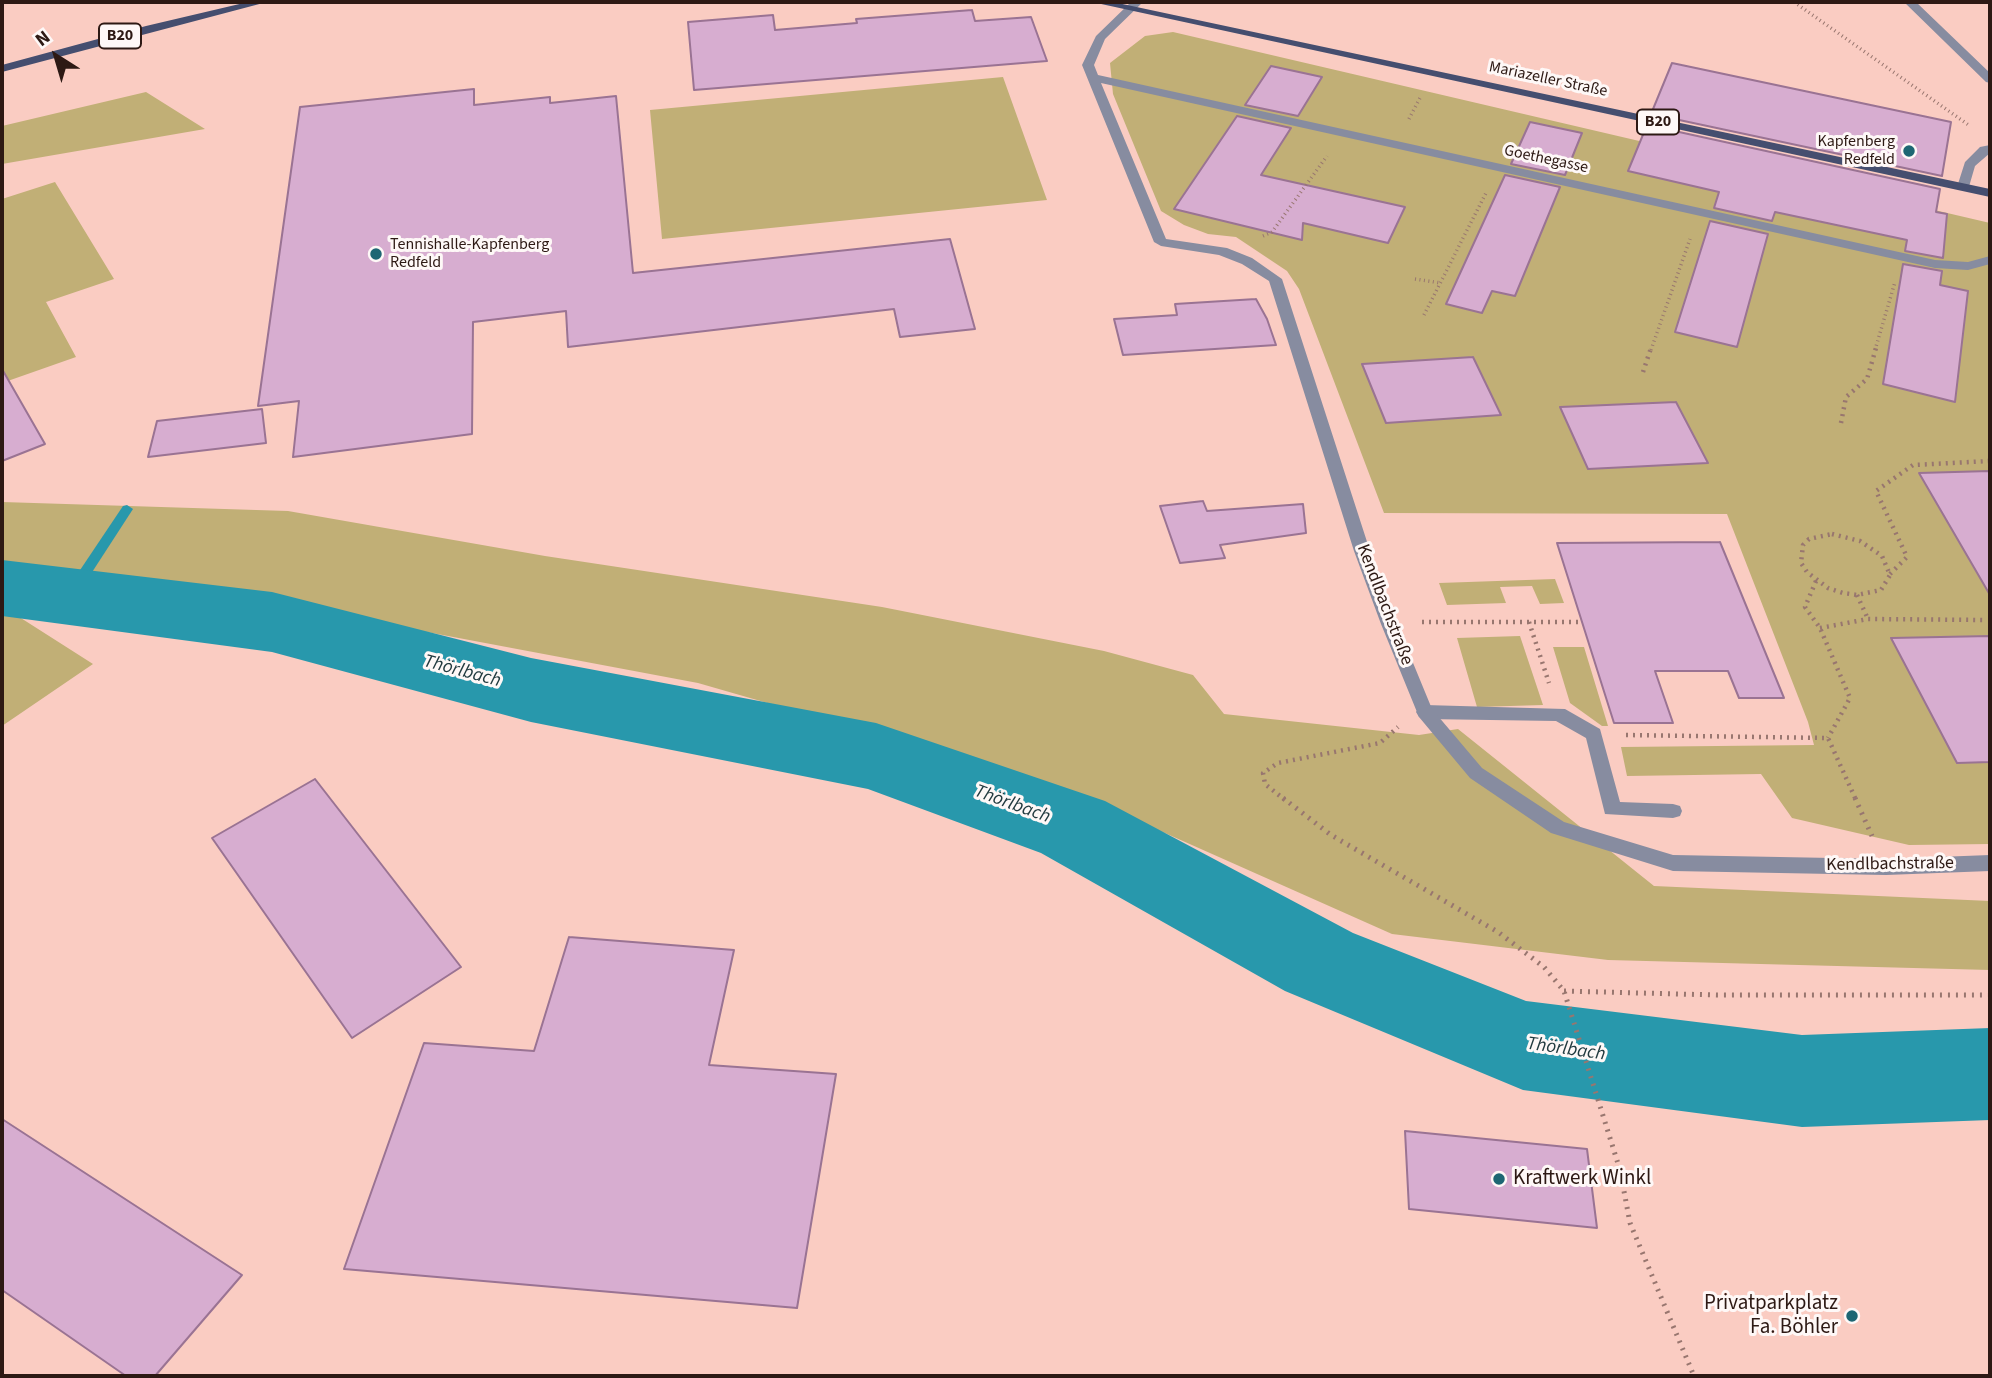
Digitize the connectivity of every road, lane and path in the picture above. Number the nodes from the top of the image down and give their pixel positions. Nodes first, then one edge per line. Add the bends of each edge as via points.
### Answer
1 (261, 2) edge
2 (1098, 2) edge
3 (1794, 2) edge
4 (1910, 2) edge
5 (238, 4) edge
6 (1134, 5) edge
7 (1990, 64) edge
8 (1976, 65) junction
9 (2, 69) edge
10 (1433, 74) junction
11 (1094, 78) junction
12 (1990, 79) edge
13 (1971, 127) dead end
14 (1344, 133) junction
15 (1396, 145) junction
16 (1990, 149) edge
17 (1499, 167) junction
18 (1963, 187) junction
19 (1990, 193) edge
20 (1700, 212) junction
21 (1222, 251) junction
22 (1903, 255) junction
23 (1990, 260) edge
24 (1415, 279) dead end
25 (1441, 283) junction
26 (1424, 315) dead end
27 (1643, 373) dead end
28 (1841, 423) dead end
29 (1990, 461) edge
30 (1890, 575) junction
31 (1816, 581) junction
32 (1857, 595) junction
33 (1868, 619) junction
34 (1987, 620) dead end
35 (1529, 621) junction
36 (1582, 622) dead end
37 (1389, 624) junction
38 (1820, 628) junction
39 (1425, 712) junction
40 (1559, 714) junction
41 (1646, 735) dead end
42 (1828, 738) junction
43 (1673, 811) dead end
44 (1990, 863) edge
45 (1886, 867) junction
46 (1564, 991) junction
47 (1990, 995) edge
48 (1694, 1376) edge

1 - 5 main road, B20
2 - 6 main road, Mariazeller Straße / B20
3 - 13 path
4 - 8 street
5 - 9 main road, B20
6 - 10 main road, Mariazeller Straße / B20
6 - 11 street, Kendlbachstraße via 1100,38 1088,65
7 - 8 street
8 - 12 street
10 - 15 path
10 - 18 main road, Mariazeller Straße / B20
11 - 14 street, Goethegasse
11 - 21 street, Kendlbachstraße via 1161,242
14 - 15 street, Goethegasse
14 - 21 path via 1272,232
15 - 17 street, Goethegasse
16 - 18 street via 1969,165
17 - 20 street, Goethegasse
17 - 25 path
18 - 19 main road, Mariazeller Straße / B20
20 - 22 street, Goethegasse
20 - 27 path
21 - 37 street, Kendlbachstraße via 1275,278
22 - 23 street, Goethegasse via 1935,264 1968,266
22 - 28 path via 1867,379 1846,397
24 - 25 path
25 - 26 path
29 - 30 path via 1913,465 1877,491 1908,557
30 - 31 path via 1872,548 1832,534 1803,545 1801,563
30 - 32 path via 1881,590
31 - 32 path
31 - 38 path via 1805,607
32 - 33 path
33 - 34 path
33 - 38 path
35 - 36 path
35 - 37 path
35 - 40 path
37 - 39 street, Kendlbachstraße
38 - 42 path via 1850,698
39 - 40 street
39 - 45 street, Kendlbachstraße via 1476,773 1558,828 1673,863
39 - 46 path via 1404,722 1380,743 1278,763 1263,773 1265,784 1331,835 1498,932 1544,967
40 - 43 street via 1594,734 1612,809
41 - 42 path
42 - 45 path
44 - 45 street, Kendlbachstraße
46 - 47 path
46 - 48 path via 1620,1170 1630,1223

